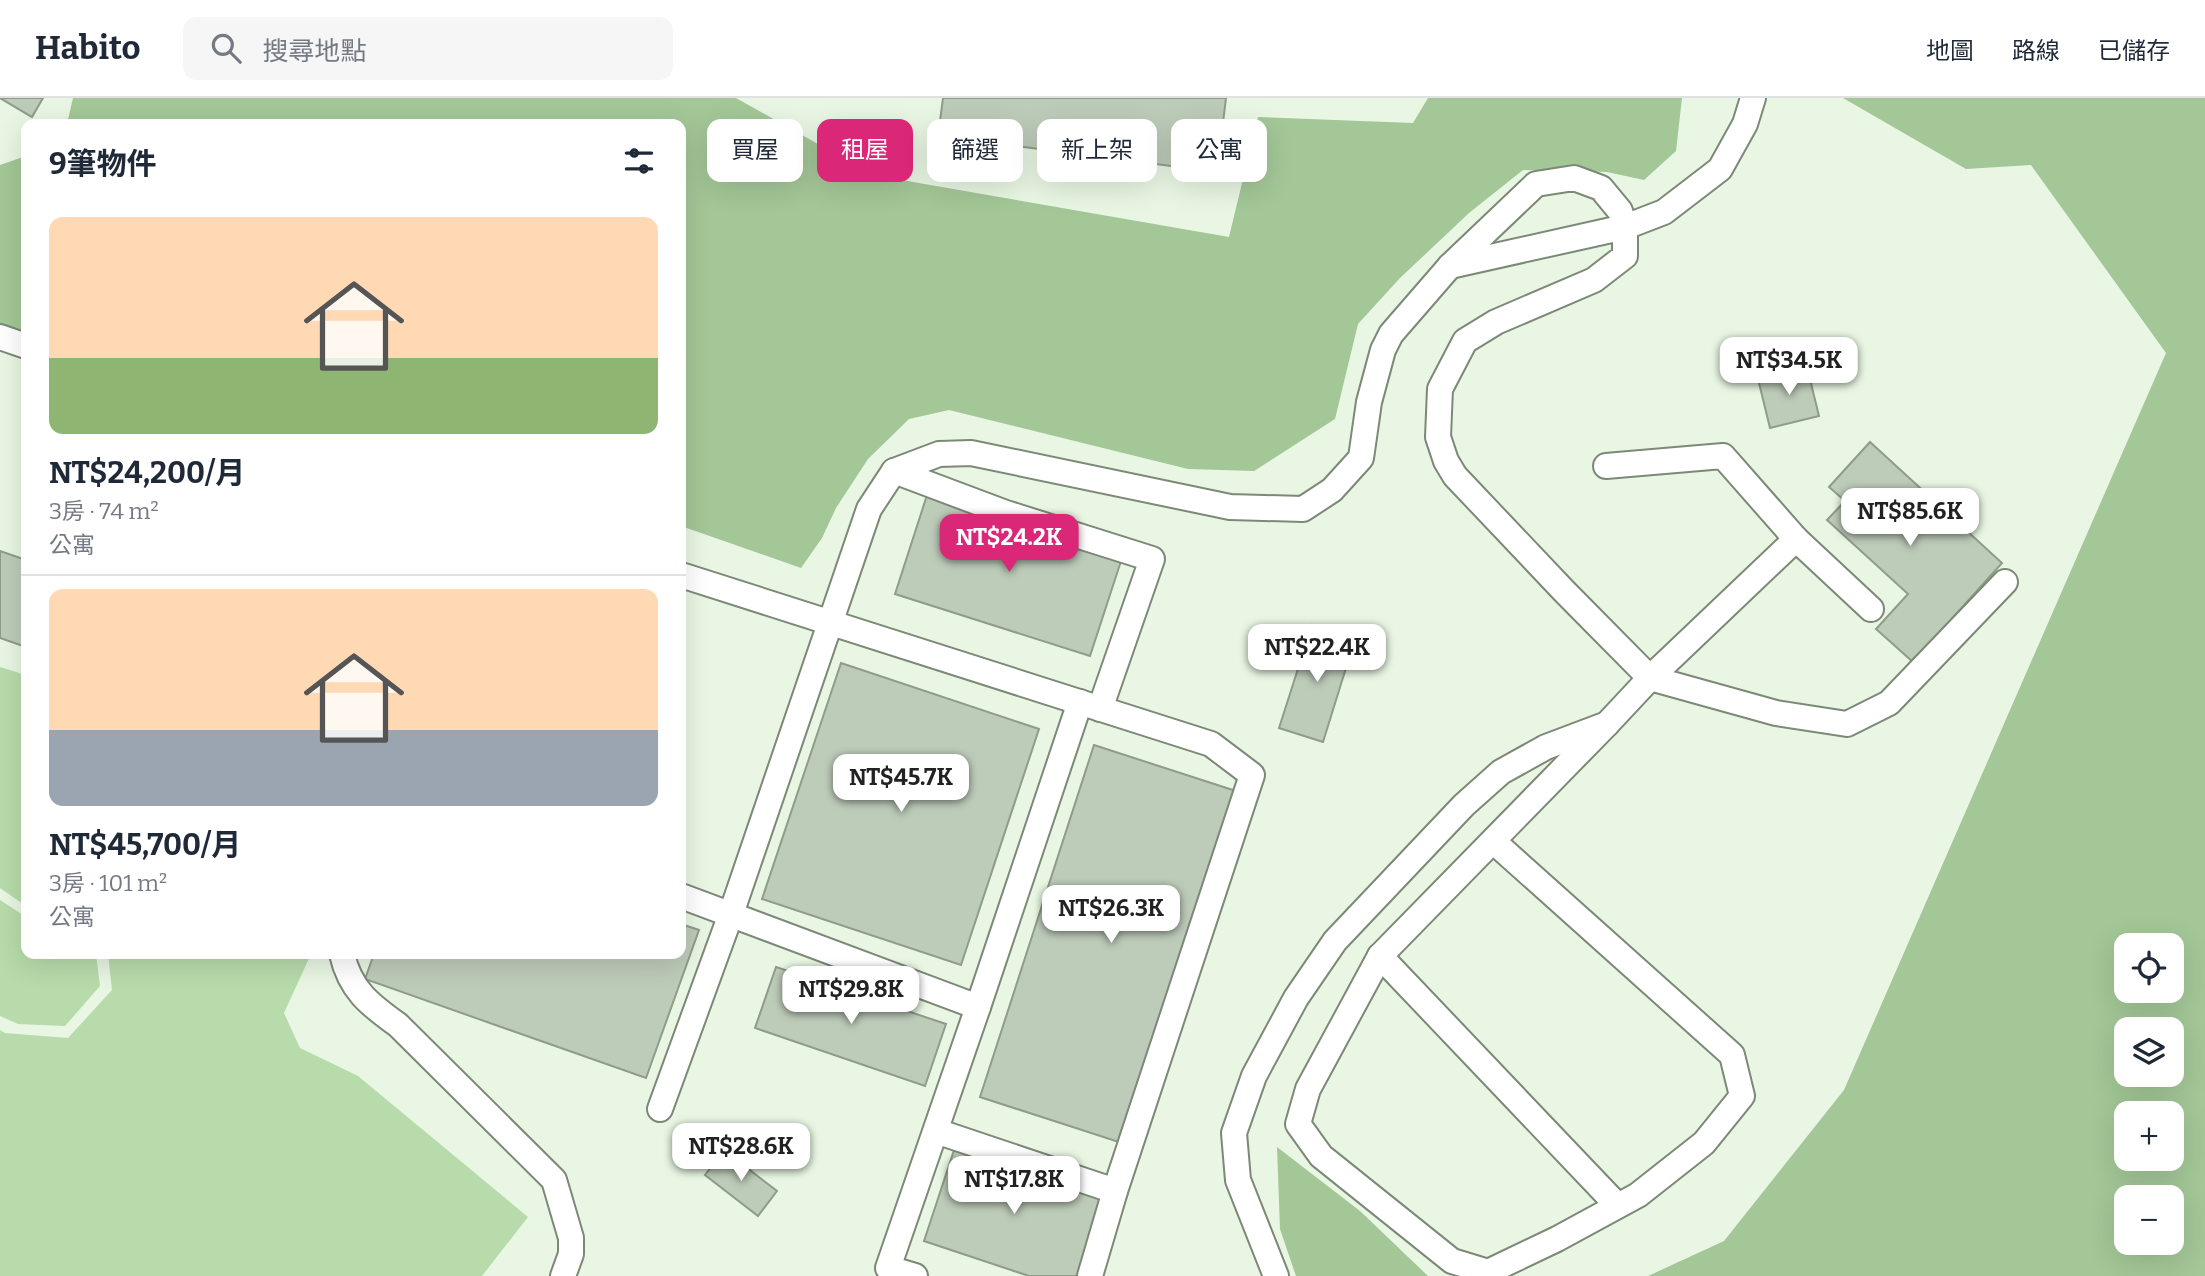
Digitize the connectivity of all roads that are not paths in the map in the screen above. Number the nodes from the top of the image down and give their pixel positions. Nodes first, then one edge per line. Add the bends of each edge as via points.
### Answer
1 (1753, 98) edge
2 (1625, 227) junction
3 (1450, 266) junction
4 (0, 337) edge
5 (21, 344) edge
6 (1606, 466) dead end
7 (894, 471) junction
8 (1796, 539) junction
9 (686, 577) edge
10 (2005, 582) dead end
11 (1871, 609) dead end
12 (831, 623) junction
13 (1650, 678) junction
14 (1090, 705) junction
15 (1607, 724) junction
16 (1493, 841) junction
17 (686, 898) edge
18 (731, 914) junction
19 (1380, 956) junction
20 (343, 959) edge
21 (978, 1007) junction
22 (660, 1109) dead end
23 (936, 1131) junction
24 (1115, 1191) junction
25 (1617, 1205) junction
26 (563, 1276) edge
27 (915, 1276) edge
28 (1090, 1276) edge
29 (1276, 1276) edge

1 - 2 lane via 1745,124 1720,169 1664,212
2 - 3 lane
2 - 3 lane via 1620,211 1601,188 1574,178 1543,182
2 - 13 lane via 1625,256 1594,281 1496,322 1465,341 1440,389 1438,437 1455,476
3 - 7 lane via 1391,334 1383,350 1368,402 1361,457 1332,490 1303,509 1230,507 971,453 939,454
4 - 5 lane
6 - 8 lane via 1723,456
7 - 12 lane via 869,509
7 - 14 lane via 1006,513 1152,559
8 - 11 lane
8 - 13 lane
9 - 12 lane
10 - 13 lane via 1889,703 1847,724 1776,713
12 - 14 lane
12 - 18 lane
13 - 15 lane
14 - 21 lane
14 - 24 lane via 1211,744 1252,775
15 - 16 lane
15 - 29 lane via 1546,747 1501,772 1464,804 1335,941 1296,998 1254,1076 1234,1133 1238,1180
16 - 19 lane
16 - 25 lane via 1732,1055 1742,1096 1704,1143 1638,1195
17 - 18 lane
18 - 21 lane
18 - 22 lane
19 - 25 lane
19 - 25 lane via 1308,1088 1298,1124 1321,1156 1452,1261 1488,1272
20 - 26 lane via 346,972 369,1004 398,1024 554,1180 570,1238 571,1254
21 - 23 lane
23 - 24 lane
23 - 27 lane via 888,1268
24 - 28 lane

